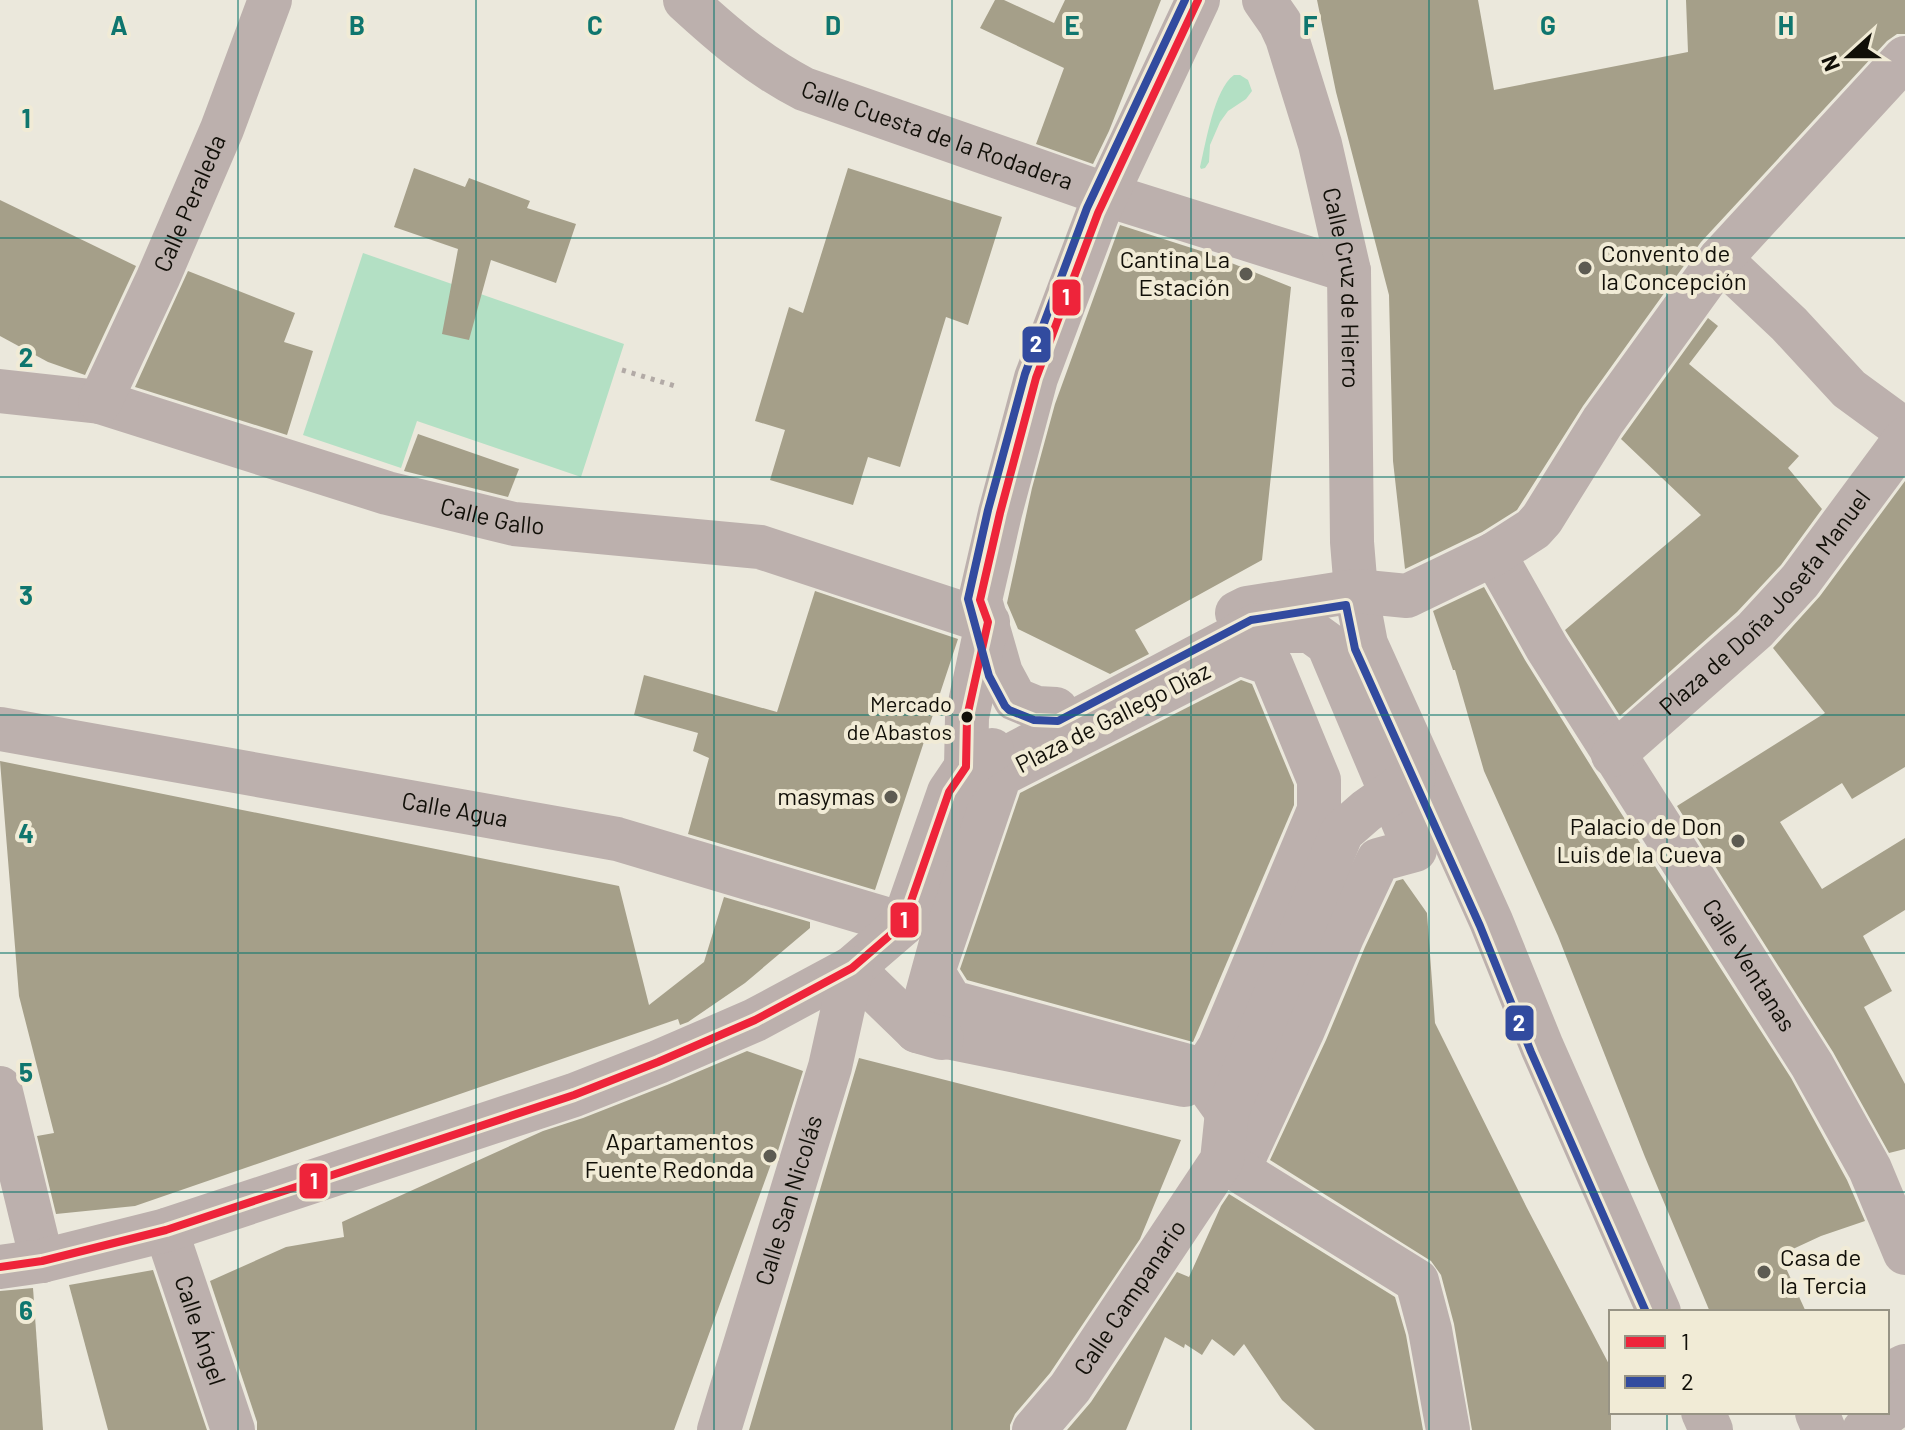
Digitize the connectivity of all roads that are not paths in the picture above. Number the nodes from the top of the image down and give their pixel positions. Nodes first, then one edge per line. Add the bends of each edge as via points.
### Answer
1 (270, 0) edge
2 (685, 0) edge
3 (1198, 0) edge
4 (1264, 0) edge
5 (1905, 58) edge
6 (1107, 195) junction
7 (1720, 259) junction
8 (1349, 271) junction
9 (0, 391) edge
10 (100, 402) junction
11 (1905, 430) edge
12 (1905, 439) edge
13 (1494, 554) junction
14 (1356, 591) junction
15 (988, 622) junction
16 (1056, 709) junction
17 (0, 729) edge
18 (1613, 755) junction
19 (966, 767) junction
20 (1407, 782) junction
21 (903, 924) junction
22 (852, 968) junction
23 (917, 1031) junction
24 (0, 1088) edge
25 (1227, 1112) junction
26 (1222, 1160) junction
27 (1888, 1165) edge
28 (166, 1230) junction
29 (1905, 1253) edge
30 (21, 1264) edge
31 (1658, 1310) edge
32 (1886, 1414) edge
33 (233, 1430) edge
34 (719, 1430) edge
35 (1034, 1430) edge
36 (1448, 1430) edge
37 (1864, 1430) edge

1 - 10 street, Calle Peraleda via 222,129
2 - 6 street, Calle Cuesta de la Rodadera via 724,37 804,89
3 - 6 street
4 - 8 street, Calle Cruz de Hierro via 1287,38 1320,144
5 - 7 street, Plaza de Gallego Díaz
6 - 8 street, Calle Cuesta de la Rodadera
6 - 15 street via 1036,378 980,600
7 - 11 street via 1849,389
7 - 13 street, Plaza de Gallego Díaz via 1533,529
8 - 14 street, Calle Cruz de Hierro
9 - 10 street, Calle Gallo
10 - 15 street, Calle Gallo via 401,496 514,524 760,547
12 - 18 street, Plaza de Doña Josefa Manuel via 1800,581 1755,630
13 - 14 street, Plaza de Gallego Díaz via 1407,596
13 - 18 street, Calle Ventanas
14 - 16 street, Plaza de Gallego Díaz via 1247,608
14 - 20 street, Calle Cruz de Hierro via 1366,644
15 - 16 street, Plaza de Gallego Díaz via 1001,673 1015,699
15 - 19 street, Plaza de Gallego Díaz via 967,717
16 - 19 street, Plaza de Gallego Díaz
17 - 21 street, Calle Agua via 617,839
18 - 27 street, Calle Ventanas via 1812,1065
19 - 21 street, Plaza de Gallego Díaz via 949,792
20 - 23 street, Plaza de Gallego Díaz via 1328,644 1310,631 1257,625 989,767
20 - 25 street via 1342,832
20 - 25 street, Plaza de Gallego Díaz via 1415,850 1378,860 1242,1162
20 - 31 street via 1491,921
21 - 22 street
22 - 23 street
22 - 28 street via 755,1020 574,1095
22 - 34 street, Calle San Nicolás via 830,1067
23 - 25 street
23 - 25 street, Plaza de Gallego Díaz via 1184,1085 1188,1066 951,1002 933,972 1000,775 1239,653 1271,664 1319,780 1319,810 1219,1048 1201,1076
24 - 30 street
25 - 26 street
26 - 35 street, Calle Campanario via 1070,1388
26 - 36 street via 1417,1281
27 - 29 street, Calle Ventanas
28 - 30 street
28 - 33 street, Calle Ángel
32 - 37 street

